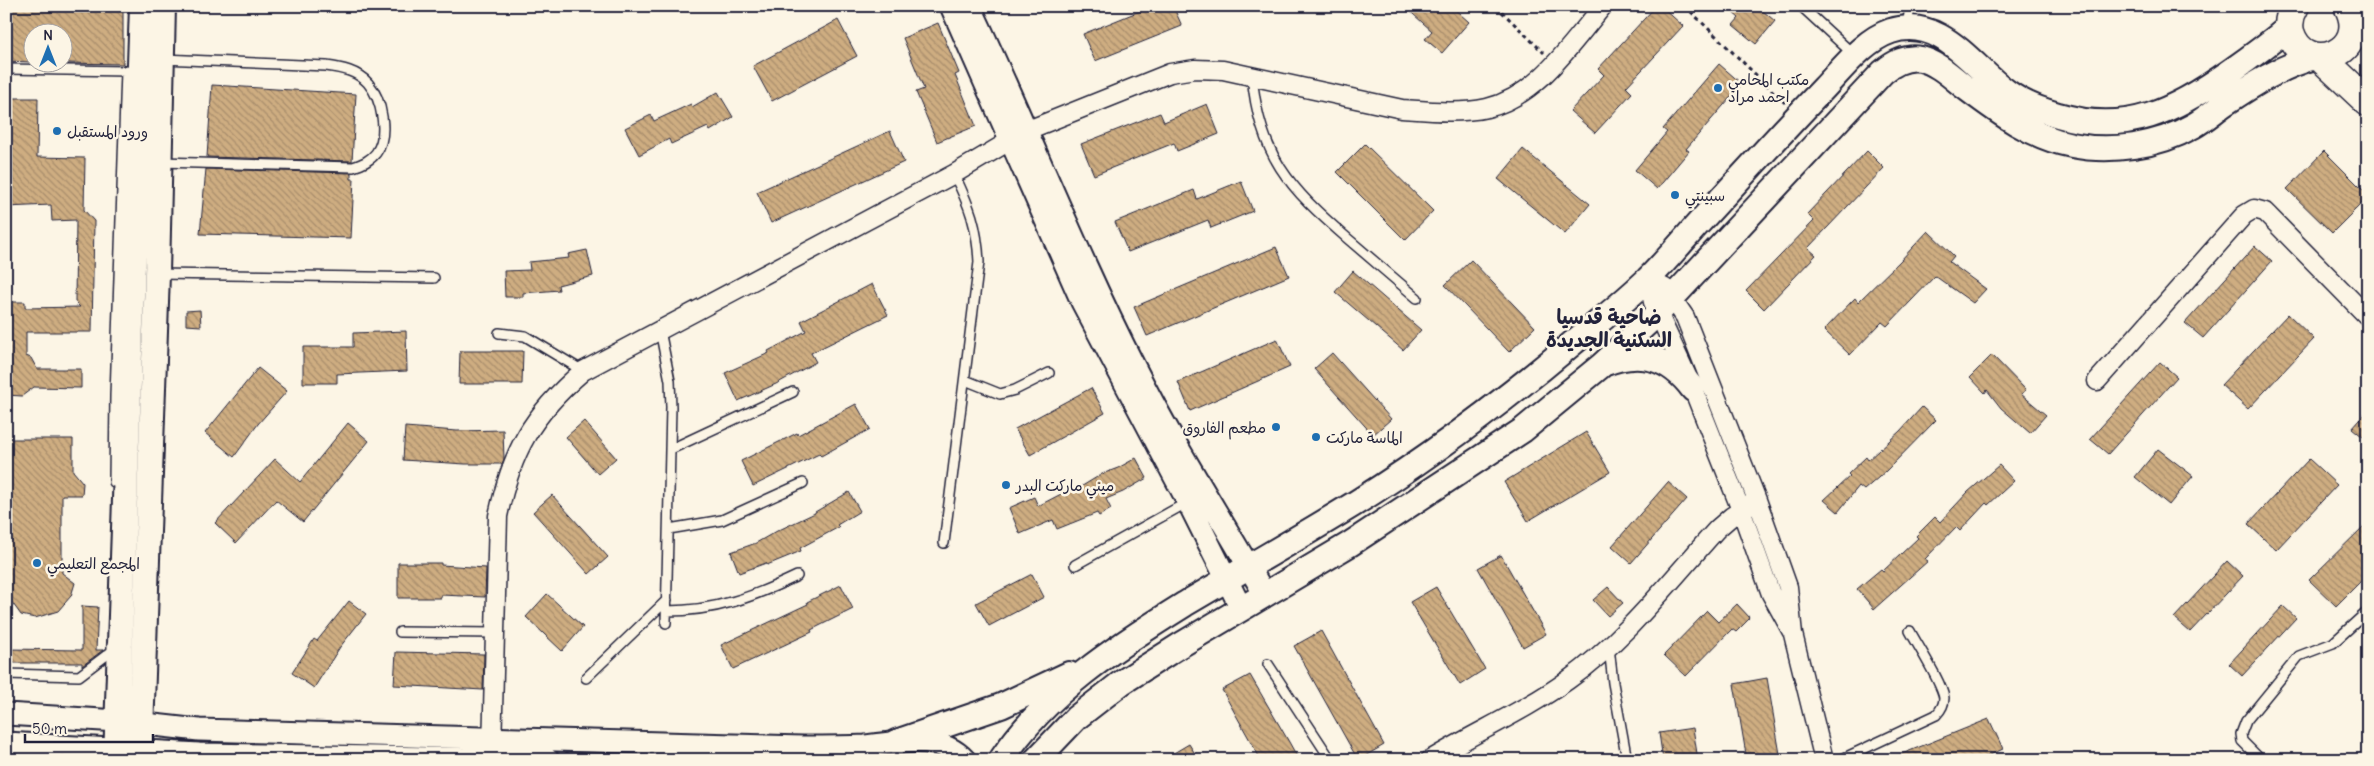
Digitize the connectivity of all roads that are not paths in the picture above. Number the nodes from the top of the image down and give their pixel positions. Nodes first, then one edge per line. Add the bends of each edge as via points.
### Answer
1 (142, 6) edge
2 (163, 6) edge
3 (951, 6) edge
4 (970, 6) edge
5 (1603, 6) edge
6 (1801, 6) edge
7 (2286, 15) edge
8 (1909, 17) edge
9 (2356, 22) edge
10 (2254, 54) junction
11 (1855, 56) junction
12 (2317, 57) junction
13 (162, 58) junction
14 (1906, 59) junction
15 (6, 69) edge
16 (1252, 75) junction
17 (2270, 75) junction
18 (2368, 102) edge
19 (1019, 135) junction
20 (160, 162) junction
21 (954, 174) junction
22 (157, 274) junction
23 (434, 278) dead end
24 (1648, 279) junction
25 (1417, 298) dead end
26 (1666, 305) junction
27 (2368, 317) edge
28 (660, 330) junction
29 (499, 333) dead end
30 (1602, 365) junction
31 (583, 371) junction
32 (1049, 373) dead end
33 (965, 380) junction
34 (2097, 381) dead end
35 (1693, 389) junction
36 (793, 392) dead end
37 (671, 449) junction
38 (803, 483) dead end
39 (114, 494) dead end
40 (1196, 497) junction
41 (1757, 500) junction
42 (1741, 510) junction
43 (669, 529) junction
44 (944, 543) dead end
45 (117, 550) junction
46 (1075, 565) dead end
47 (1248, 565) junction
48 (797, 576) dead end
49 (1226, 579) junction
50 (112, 583) dead end
51 (1265, 595) junction
52 (667, 600) junction
53 (111, 605) dead end
54 (1241, 608) junction
55 (667, 611) junction
56 (2368, 611) edge
57 (666, 623) dead end
58 (1910, 631) dead end
59 (400, 632) dead end
60 (495, 633) junction
61 (1793, 634) junction
62 (1609, 646) junction
63 (1101, 657) junction
64 (1268, 664) dead end
65 (6, 674) edge
66 (586, 678) dead end
67 (6, 714) edge
68 (130, 723) junction
69 (6, 743) edge
70 (492, 748) junction
71 (894, 751) edge
72 (116, 754) edge
73 (140, 755) edge
74 (548, 760) edge
75 (965, 760) edge
76 (1001, 760) edge
77 (1036, 760) edge
78 (1331, 760) edge
79 (1430, 760) edge
80 (1627, 760) edge
81 (1824, 760) edge
82 (1840, 760) edge
83 (2261, 760) edge

1 - 45 main road
2 - 13 main road
3 - 19 street
4 - 19 street
5 - 16 street via 1532,86 1509,100 1486,108 1458,111 1402,109
6 - 11 lane
7 - 10 main road
7 - 12 main road via 2293,40 2302,51
8 - 10 main road via 1925,30 1942,36 2007,92 2039,110 2074,120 2111,123 2147,117 2181,104
8 - 11 main road
8 - 14 main road
9 - 12 main road via 2352,37 2344,48 2333,55
10 - 17 main road
11 - 24 main road
12 - 17 main road
12 - 18 main road
13 - 20 main road
13 - 20 lane via 326,66 351,71 375,93 382,134 371,159 353,167
14 - 17 main road via 1921,59 1935,65 2033,133 2072,145 2114,149 2155,142 2193,126
14 - 26 main road via 1883,72
15 - 39 lane via 126,71 114,396
16 - 19 street via 1196,69 1170,74
16 - 25 lane via 1259,123 1271,152 1292,187
19 - 21 street
19 - 40 street via 1091,298
20 - 22 main road
21 - 28 street
21 - 33 lane via 971,210 978,245 978,280
22 - 23 lane
22 - 68 main road
24 - 26 street
24 - 47 main road via 1496,405 1416,463 1334,516
26 - 30 main road
26 - 35 street
26 - 41 street via 1691,329
27 - 34 street via 2265,212 2254,209 2244,215
28 - 31 street
28 - 37 lane via 670,381
29 - 31 lane via 525,336
30 - 35 main road via 1630,356 1652,359 1672,367
30 - 51 main road via 1523,430 1350,544
31 - 60 street via 535,420 505,482 498,516
32 - 33 lane via 1000,394
33 - 44 lane
35 - 42 street
36 - 37 lane
37 - 43 lane
38 - 43 lane via 722,520
40 - 46 lane
40 - 47 street
40 - 49 street
41 - 42 street
41 - 61 street via 1788,587
42 - 61 street via 1771,594
42 - 62 street via 1716,530
43 - 52 lane
45 - 50 lane
45 - 68 main road
47 - 49 main road
47 - 51 street
48 - 55 lane via 742,600 699,609
49 - 54 street
49 - 63 main road
51 - 54 main road
52 - 55 lane
52 - 66 lane
53 - 65 lane via 112,651 79,676
54 - 77 main road via 1121,683 1076,718
55 - 57 lane
56 - 83 lane via 2333,643 2299,656 2246,721 2242,741
58 - 82 lane via 1942,691 1944,704 1941,710
59 - 60 lane
60 - 70 street
61 - 81 street
62 - 79 street via 1547,695
62 - 80 lane
63 - 71 main road via 1001,706
63 - 76 main road via 1055,696 1014,740
64 - 78 lane
67 - 68 street
68 - 70 street
68 - 72 main road
68 - 73 main road
69 - 72 street
70 - 71 street via 812,747
70 - 73 street
70 - 74 street
71 - 75 street via 930,742
72 - 73 street

